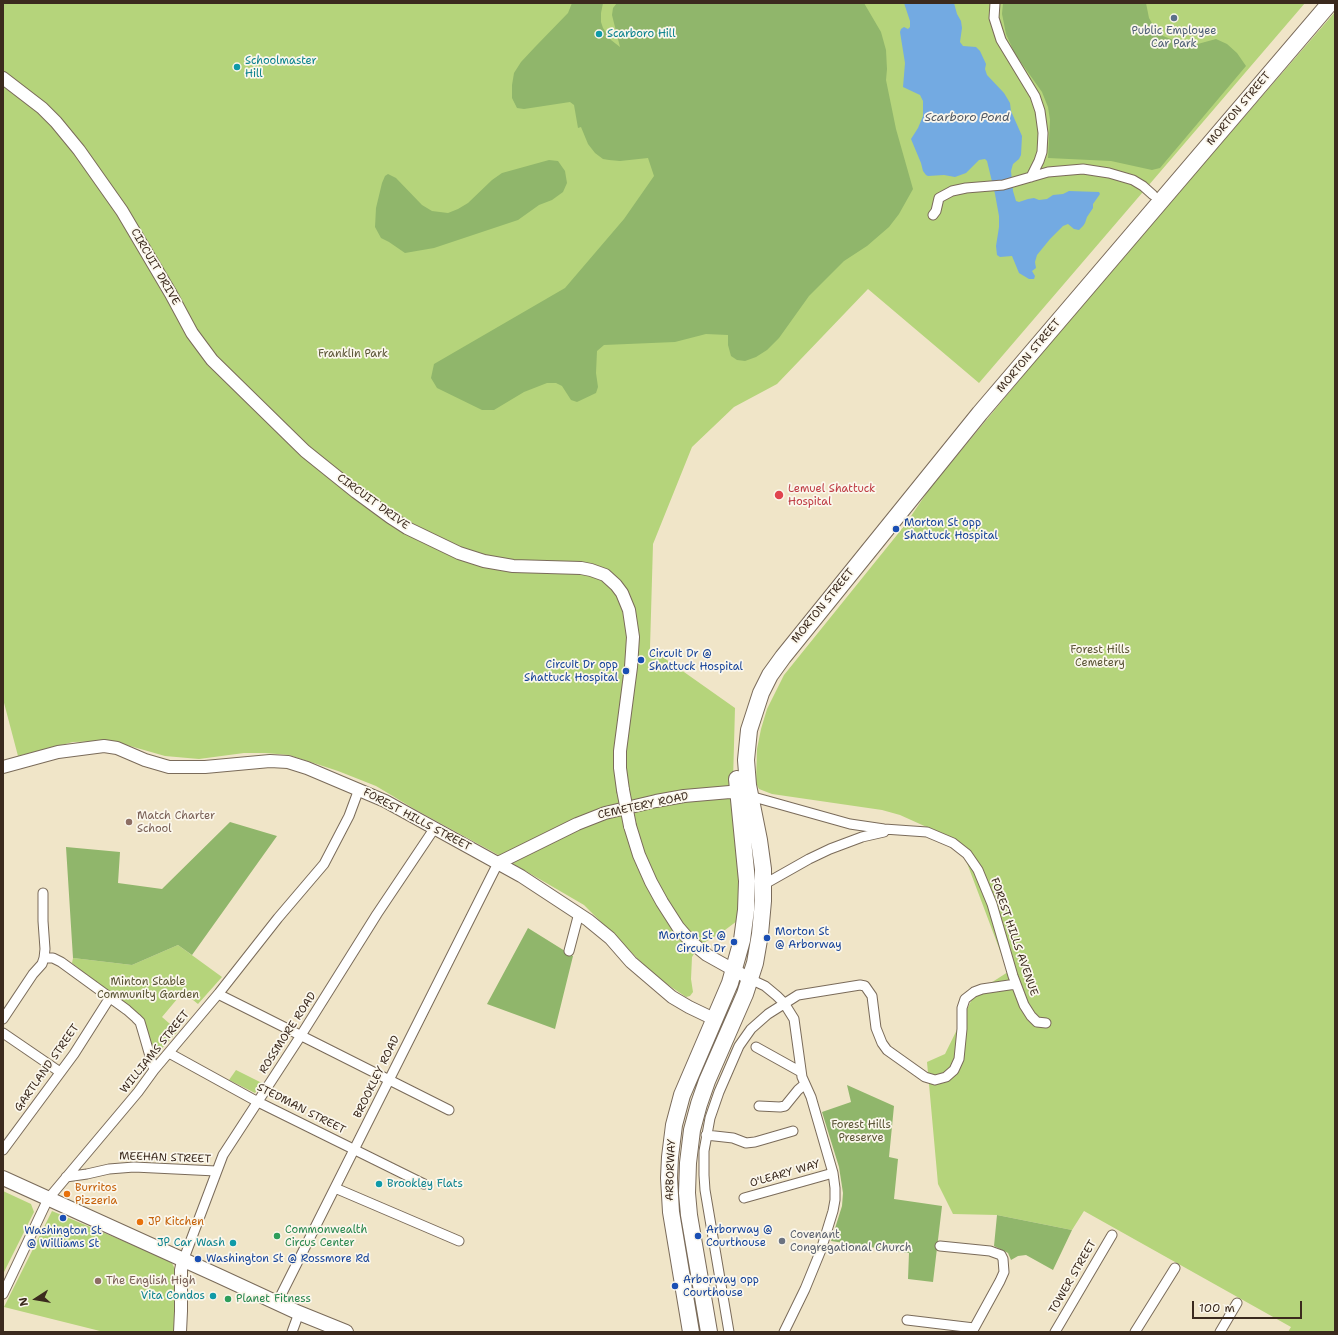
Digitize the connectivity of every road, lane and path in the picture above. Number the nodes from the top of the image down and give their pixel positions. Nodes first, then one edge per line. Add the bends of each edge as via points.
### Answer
1 (995, 3) edge
2 (1318, 3) edge
3 (1330, 3) edge
4 (3, 78) edge
5 (1030, 177) junction
6 (1153, 195) junction
7 (933, 215) dead end
8 (3, 767) edge
9 (359, 789) junction
10 (744, 794) junction
11 (434, 829) junction
12 (897, 830) junction
13 (498, 863) junction
14 (763, 885) junction
15 (43, 893) dead end
16 (579, 913) junction
17 (569, 951) dead end
18 (44, 958) junction
19 (734, 970) junction
20 (750, 978) junction
21 (1016, 984) junction
22 (219, 993) junction
23 (109, 999) junction
24 (784, 1003) junction
25 (3, 1019) edge
26 (714, 1019) junction
27 (1046, 1023) dead end
28 (3, 1033) edge
29 (301, 1035) junction
30 (756, 1047) dead end
31 (169, 1053) junction
32 (154, 1070) junction
33 (60, 1072) junction
34 (802, 1072) junction
35 (388, 1080) junction
36 (805, 1084) junction
37 (258, 1102) junction
38 (759, 1106) dead end
39 (449, 1110) dead end
40 (793, 1131) dead end
41 (706, 1135) junction
42 (3, 1150) edge
43 (354, 1150) junction
44 (216, 1171) junction
45 (832, 1173) junction
46 (66, 1177) junction
47 (3, 1178) edge
48 (424, 1184) dead end
49 (336, 1188) junction
50 (744, 1198) dead end
51 (48, 1199) junction
52 (1112, 1234) dead end
53 (459, 1241) dead end
54 (940, 1246) dead end
55 (183, 1260) junction
56 (1175, 1268) dead end
57 (3, 1294) edge
58 (685, 1300) junction
59 (277, 1303) junction
60 (1237, 1303) dead end
61 (705, 1309) junction
62 (299, 1313) junction
63 (907, 1320) dead end
64 (973, 1330) edge
65 (180, 1332) edge
66 (292, 1332) edge
67 (346, 1332) edge
68 (691, 1332) edge
69 (709, 1332) edge
70 (729, 1332) edge
71 (784, 1332) edge
72 (1056, 1332) edge
73 (1135, 1332) edge
74 (1220, 1332) edge

1 - 5 street via 994,18 1001,40 1035,96 1040,111 1042,152
2 - 6 highway, MORTON STREET
3 - 10 highway, MORTON STREET via 980,412 778,662 761,692 750,726
4 - 19 main road, CIRCUIT DRIVE, bridge via 42,108 79,150 122,211 192,334 212,360 305,451 390,517 453,550 478,559 513,566 591,570 605,575 616,585 629,610 633,637 620,751 622,790 630,826 651,882 676,924 702,951
5 - 6 street via 1048,172 1083,169 1133,180
5 - 7 street via 1016,182 966,188 944,194 939,198
6 - 10 highway, MORTON STREET via 972,408 768,660 750,693 740,726 737,752
8 - 9 main road, FOREST HILLS STREET via 58,752 104,746 168,766 205,767 270,761 288,762
9 - 11 main road, FOREST HILLS STREET
9 - 22 street, WILLIAMS STREET via 349,816 324,864
10 - 12 street, FOREST HILLS AVENUE via 844,823
10 - 13 main road, CEMETERY ROAD via 726,792 673,798 605,813 584,820
10 - 14 highway, MORTON STREET via 760,848
10 - 19 highway, MORTON STREET via 747,896 743,934
11 - 13 main road, FOREST HILLS STREET
11 - 29 street, ROSSMORE ROAD
12 - 14 street, FOREST HILLS AVENUE via 862,837 830,849
12 - 21 street, FOREST HILLS AVENUE via 927,832 953,843 967,854 978,870 992,904
13 - 16 main road, FOREST HILLS STREET
13 - 35 street, BROOKLEY ROAD
14 - 20 highway, MORTON STREET via 760,934
15 - 18 street
16 - 17 street
16 - 26 main road, FOREST HILLS STREET via 610,938 632,962 672,997
18 - 23 street via 53,958 61,962
18 - 25 street
19 - 20 main road, CIRCUIT DRIVE
19 - 26 highway, ARBORWAY
20 - 24 street via 773,992
20 - 61 highway, ARBORWAY via 703,1091 689,1149 688,1206
21 - 24 street via 982,989 965,999 962,1008 959,1058 954,1070 946,1077 935,1080 926,1077 887,1050 876,1028 872,996 865,986 804,993
21 - 27 street, FOREST HILLS AVENUE via 1031,1016 1037,1022
22 - 29 street
22 - 31 street, WILLIAMS STREET
23 - 32 street via 140,1022
23 - 33 street, GARTLAND STREET
24 - 34 street via 794,1020
24 - 41 street via 759,1021 739,1046 719,1092
26 - 58 highway, ARBORWAY via 680,1101 670,1151 671,1212
28 - 33 street
29 - 35 street
29 - 37 street, ROSSMORE ROAD
30 - 34 street
31 - 32 street, WILLIAMS STREET
31 - 37 street, STEDMAN STREET
32 - 46 street, WILLIAMS STREET
33 - 42 street, GARTLAND STREET
34 - 36 street
35 - 39 street
35 - 43 street, BROOKLEY ROAD
36 - 38 street via 785,1106
36 - 45 street
37 - 43 street, STEDMAN STREET
37 - 44 street, ROSSMORE ROAD via 223,1155
40 - 41 street via 746,1143 733,1138
41 - 70 street via 704,1182
43 - 48 street, STEDMAN STREET
43 - 49 street, BROOKLEY ROAD
44 - 46 street, MEEHAN STREET via 134,1167
44 - 55 street, ROSSMORE ROAD
45 - 50 street, O'LEARY WAY
45 - 71 street via 836,1194 833,1211 821,1250
46 - 51 street, WILLIAMS STREET
47 - 51 main road
49 - 53 street
49 - 59 street, BROOKLEY ROAD
51 - 55 main road
51 - 57 street, WILLIAMS STREET
52 - 72 street, TOWER STREET
54 - 64 street via 997,1253 1003,1259 1004,1268 1000,1281
55 - 59 main road
55 - 65 main road
56 - 73 street
58 - 61 highway via 696,1300
58 - 68 highway, ARBORWAY
59 - 62 main road
60 - 74 street
61 - 69 highway, ARBORWAY
62 - 66 street
62 - 67 main road
63 - 64 street

